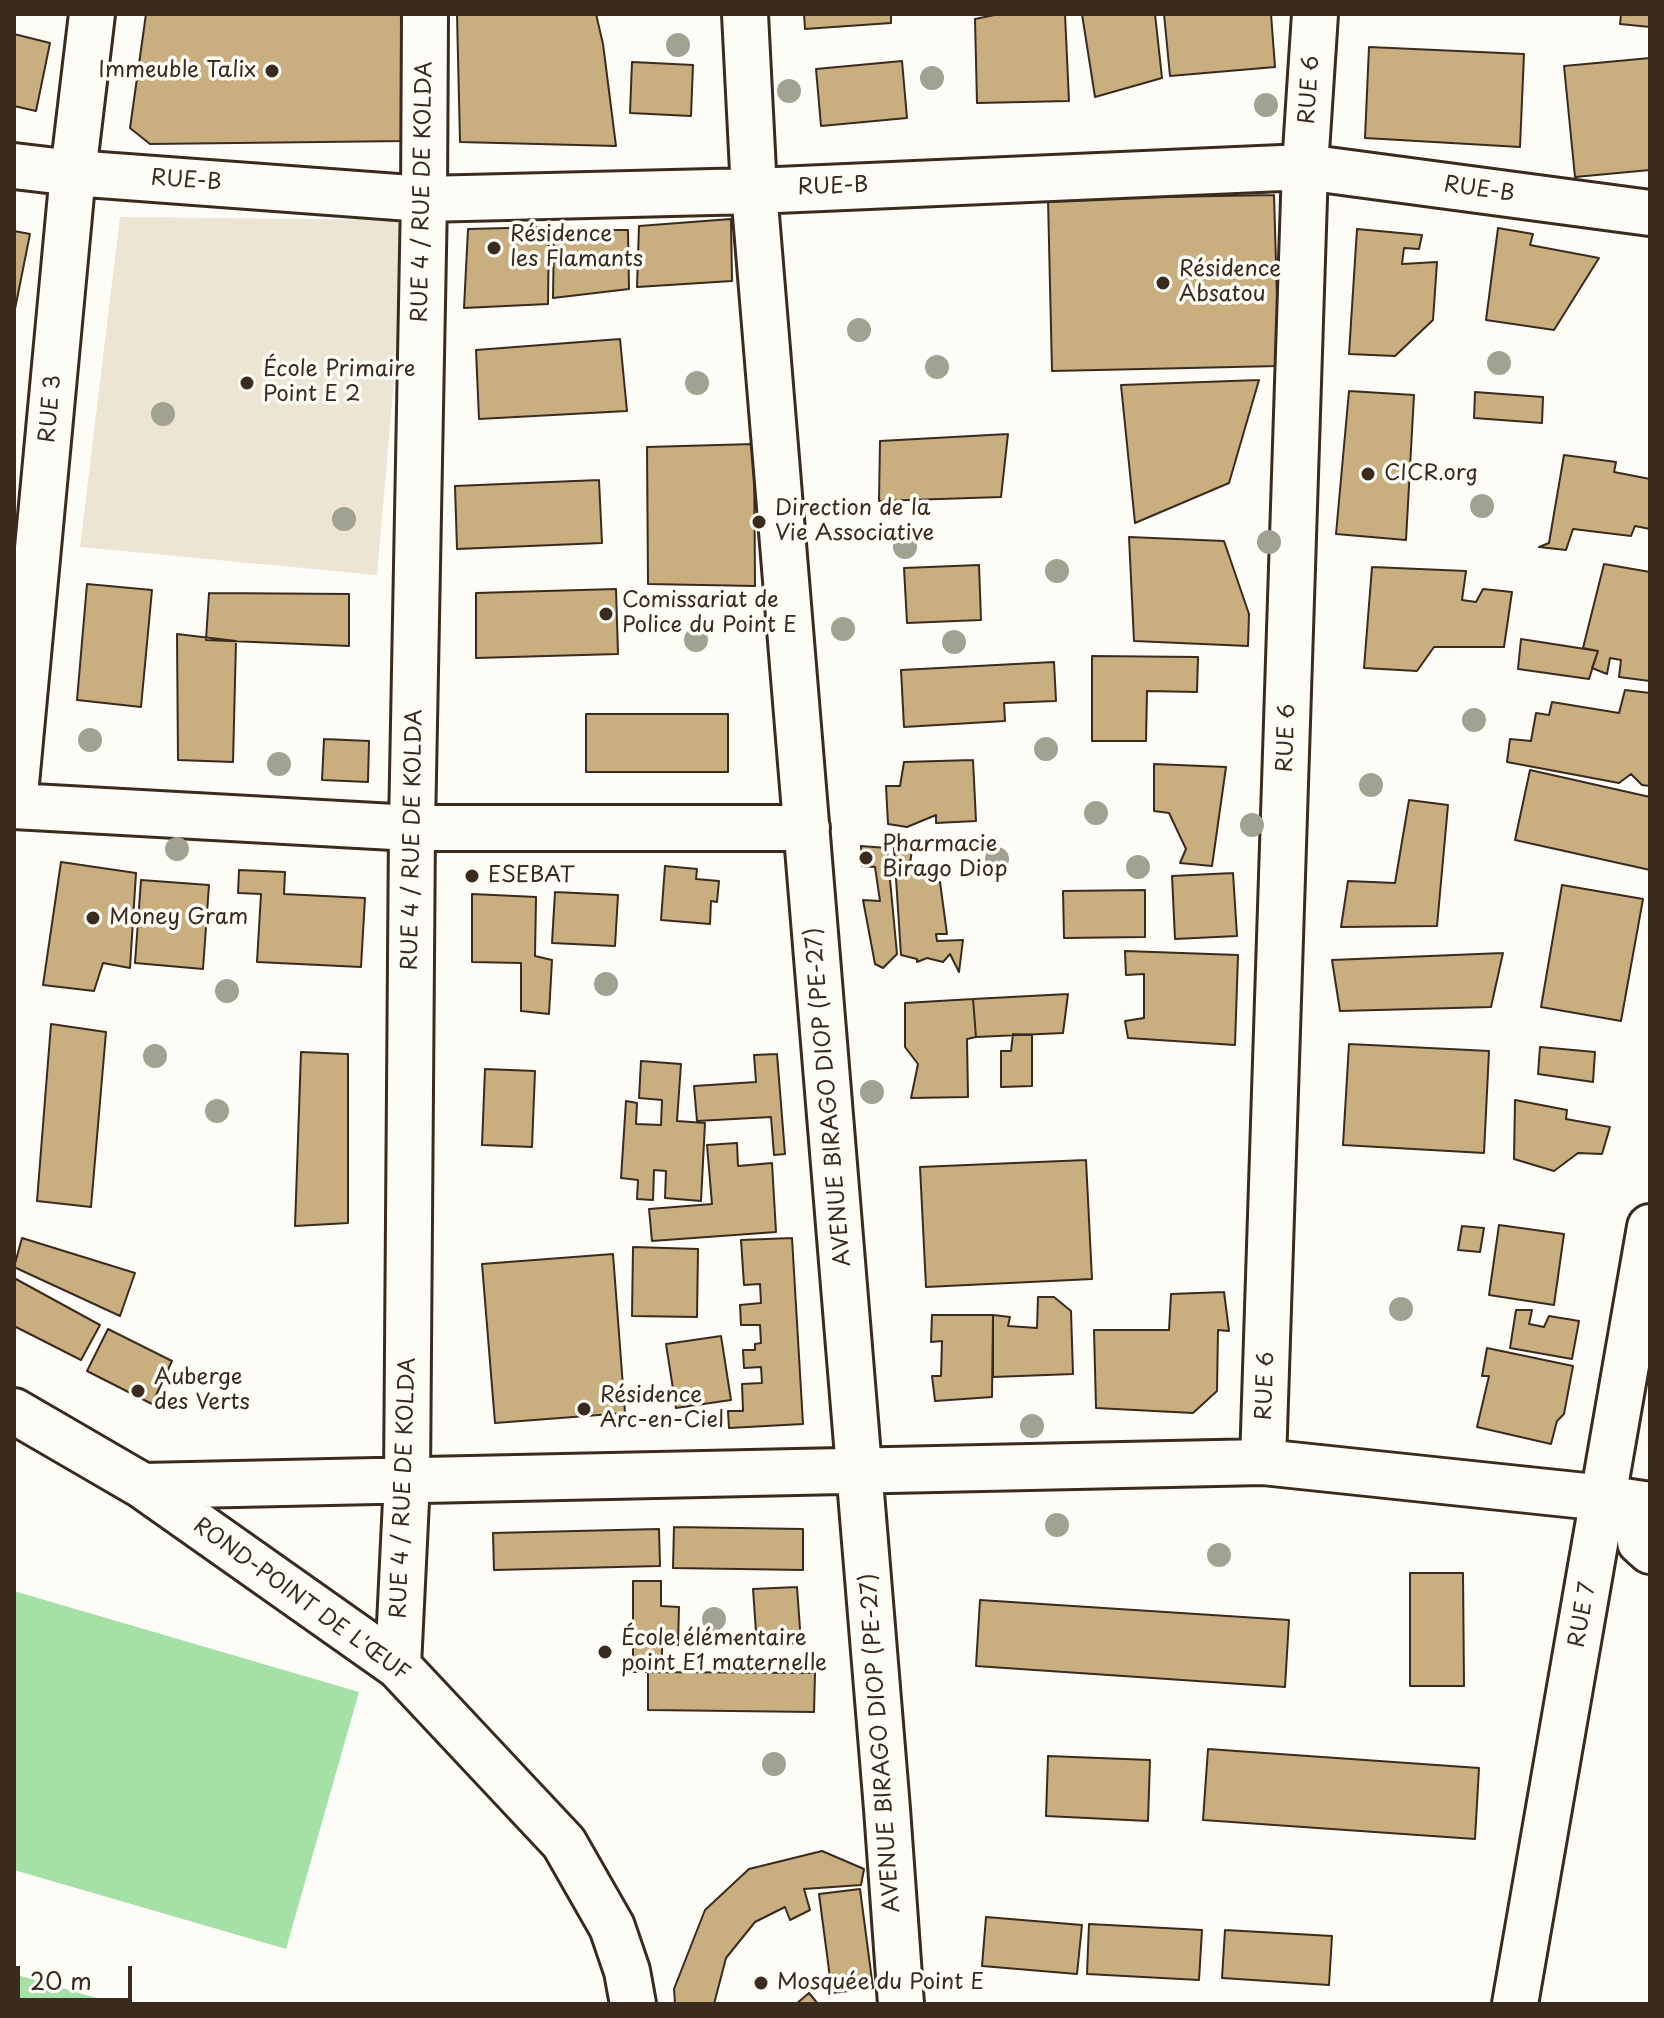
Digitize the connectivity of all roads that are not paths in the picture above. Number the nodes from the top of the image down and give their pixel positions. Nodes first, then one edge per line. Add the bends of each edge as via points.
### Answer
1 (92, 14) edge
2 (425, 14) edge
3 (745, 14) edge
4 (1315, 14) edge
5 (14, 166) edge
6 (1305, 167) junction
7 (73, 173) junction
8 (754, 191) junction
9 (424, 199) junction
10 (1650, 213) edge
11 (14, 805) edge
12 (412, 828) junction
13 (807, 828) junction
14 (1650, 1227) edge
15 (14, 1411) edge
16 (1263, 1462) junction
17 (860, 1471) junction
18 (407, 1480) junction
19 (143, 1486) junction
20 (1633, 1502) edge
21 (1650, 1551) edge
22 (398, 1666) junction
23 (633, 2004) edge
24 (901, 2004) edge
25 (1515, 2004) edge

1 - 7 street, RUE 3
2 - 9 street, RUE 4 / RUE DE KOLDA
3 - 8 street, AVENUE BIRAGO DIOP (PE-27)
4 - 6 street, RUE 6
5 - 7 street, RUE-B
6 - 8 street, RUE-B
6 - 10 street, RUE-B
6 - 16 street, RUE 6
7 - 9 street, RUE-B
7 - 11 street, RUE 3
8 - 9 street, RUE-B
8 - 13 street, AVENUE BIRAGO DIOP (PE-27)
9 - 12 street, RUE 4 / RUE DE KOLDA
11 - 12 street
12 - 13 street
12 - 18 street, RUE 4 / RUE DE KOLDA
13 - 17 street, AVENUE BIRAGO DIOP (PE-27)
14 - 20 street, RUE 7
15 - 19 street, ROND-POINT DE L'ŒUF
16 - 17 street
16 - 20 street
17 - 18 street
17 - 24 street, AVENUE BIRAGO DIOP (PE-27)
18 - 19 street
18 - 22 street, RUE 4 / RUE DE KOLDA
19 - 22 street, ROND-POINT DE L'ŒUF
20 - 21 street via 1640,1542
20 - 25 street, RUE 7
22 - 23 street, ROND-POINT DE L'ŒUF via 564,1843 612,1927

